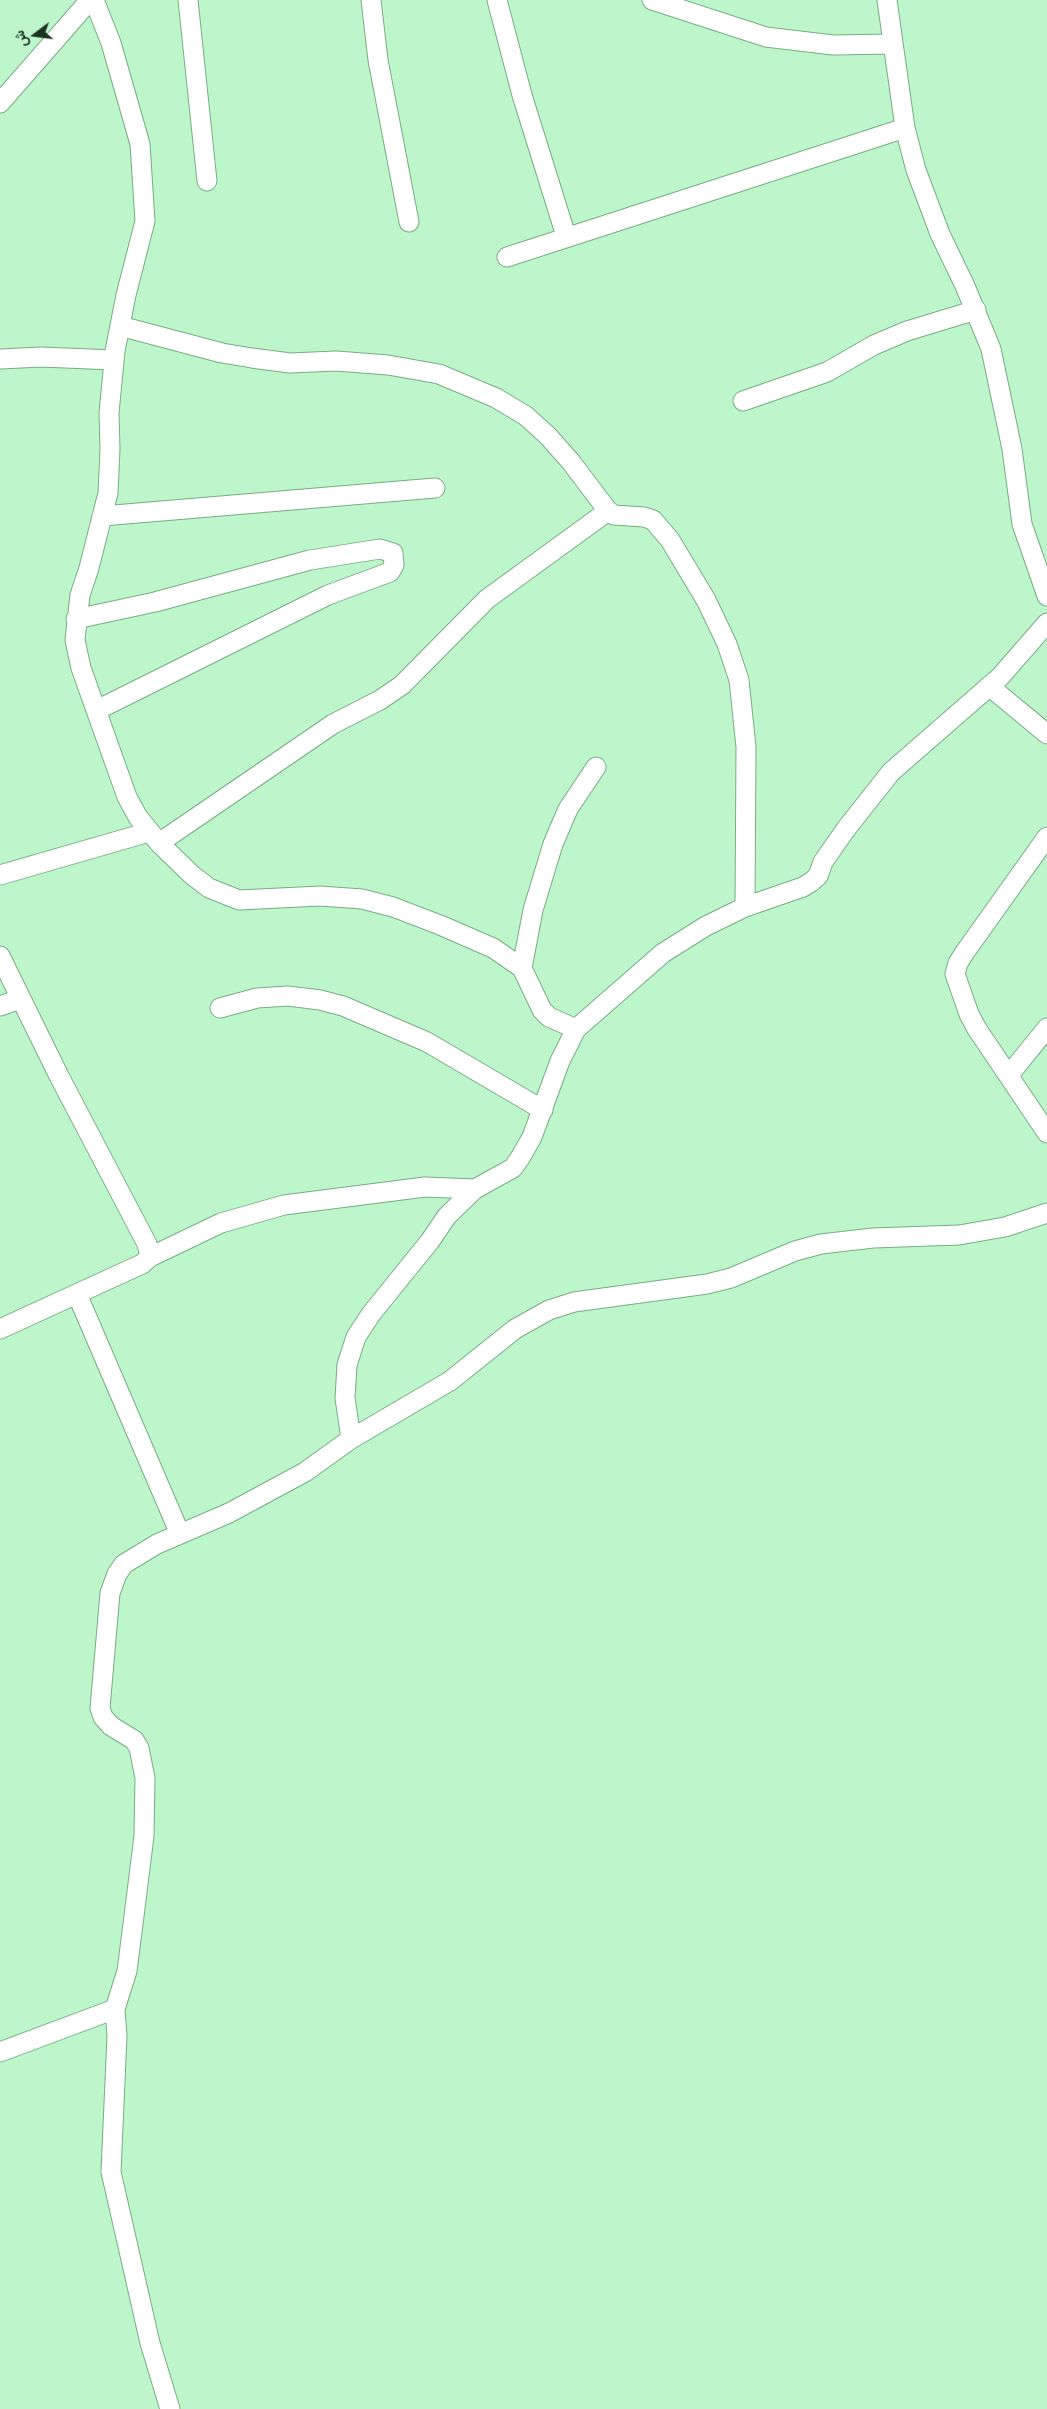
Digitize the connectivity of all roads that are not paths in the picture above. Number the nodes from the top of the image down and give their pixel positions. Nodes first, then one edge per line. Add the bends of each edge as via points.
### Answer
1 (90, 0) edge
2 (94, 0) edge
3 (188, 0) edge
4 (371, 0) edge
5 (497, 0) edge
6 (652, 0) edge
7 (887, 0) edge
8 (892, 44) junction
9 (0, 103) edge
10 (905, 128) junction
11 (207, 181) dead end
12 (409, 222) dead end
13 (566, 236) junction
14 (507, 257) dead end
15 (976, 310) junction
16 (120, 326) junction
17 (0, 359) edge
18 (114, 360) junction
19 (743, 401) dead end
20 (436, 488) dead end
21 (608, 512) junction
22 (102, 516) junction
23 (1045, 585) edge
24 (76, 619) junction
25 (1047, 623) edge
26 (989, 686) junction
27 (97, 710) junction
28 (1047, 734) edge
29 (596, 767) dead end
30 (1047, 837) edge
31 (154, 838) junction
32 (0, 875) edge
33 (745, 907) junction
34 (0, 956) edge
35 (522, 968) junction
36 (20, 999) junction
37 (0, 1006) edge
38 (220, 1008) dead end
39 (1047, 1028) edge
40 (576, 1029) junction
41 (1009, 1075) junction
42 (543, 1110) junction
43 (1047, 1133) edge
44 (475, 1189) junction
45 (1047, 1213) edge
46 (150, 1257) junction
47 (77, 1294) junction
48 (0, 1329) edge
49 (351, 1440) junction
50 (180, 1534) junction
51 (115, 2009) junction
52 (0, 2052) edge
53 (170, 2409) edge

1 - 9 street
2 - 16 street via 111,42 138,135 144,190 144,221
3 - 11 street
4 - 12 street via 378,60
5 - 13 street via 522,95
6 - 8 street via 766,37 833,44
7 - 8 street
8 - 10 street
10 - 13 street
10 - 15 street via 925,199
13 - 14 street
15 - 19 street via 907,331 874,345 827,372
15 - 23 street via 991,349 1001,395 1022,524
16 - 18 street
16 - 21 street via 252,358 290,363 388,365 439,374 496,398 526,416 571,462
17 - 18 street
18 - 22 street via 109,412 108,493
20 - 22 street
21 - 31 street via 487,599 402,685 333,724
21 - 33 street via 653,520 670,540 706,600 727,644 739,680 745,726
22 - 24 street
24 - 27 street via 75,640 81,668
24 - 27 street via 155,602 310,560 380,548 393,553 394,565 390,572 328,595
25 - 26 street
26 - 28 street
26 - 33 street via 891,772 828,854 818,876 803,887
27 - 31 street via 127,797
29 - 35 street via 568,809 553,844 533,910
30 - 41 street via 965,952 955,974 969,1014
31 - 32 street
31 - 35 street via 192,875 225,896 239,900 320,896 362,899 440,925 493,948
33 - 40 street via 706,926 663,953
34 - 36 street
35 - 40 street via 542,1010 549,1017
36 - 37 street
36 - 46 street via 147,1244
38 - 42 street via 257,998 288,996 342,1006 427,1042
39 - 41 street
40 - 42 street via 560,1061
41 - 43 street
42 - 44 street via 513,1168
44 - 46 street via 425,1187 284,1205 221,1223
44 - 49 street via 447,1216 356,1337 347,1365 345,1398
45 - 49 street via 1005,1227 959,1235 873,1238 821,1244 715,1282 566,1304 515,1329 450,1381
46 - 47 street via 142,1264
47 - 48 street
47 - 50 street
49 - 50 street via 271,1492
50 - 51 street via 124,1564 110,1593 106,1617 100,1708 111,1726 134,1740 139,1748 145,1778 144,1836 127,1971
51 - 52 street
51 - 53 street via 117,2036 111,2172 150,2343

